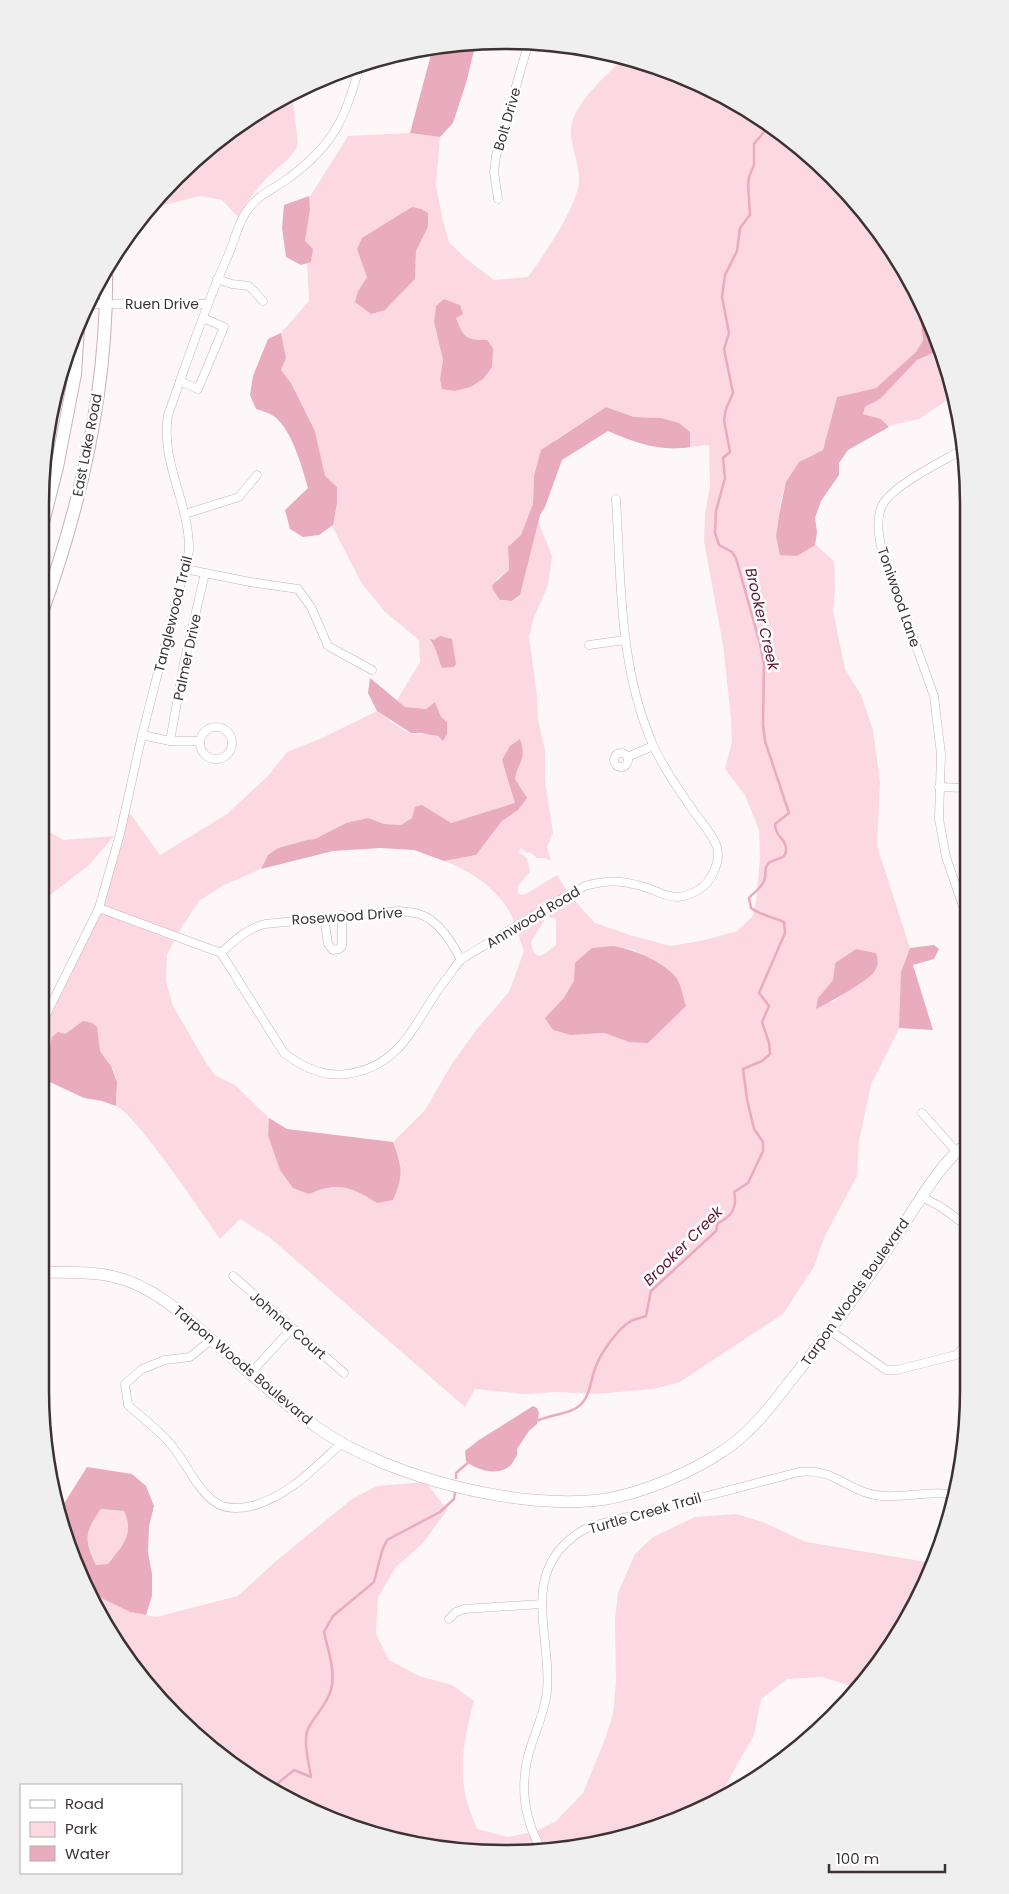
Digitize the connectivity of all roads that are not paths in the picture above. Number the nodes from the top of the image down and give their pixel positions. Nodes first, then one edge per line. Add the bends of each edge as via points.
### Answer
1 (526, 50) edge
2 (358, 73) edge
3 (498, 199) dead end
4 (217, 279) junction
5 (106, 284) edge
6 (263, 301) dead end
7 (96, 304) edge
8 (106, 304) junction
9 (208, 304) junction
10 (203, 318) junction
11 (77, 348) edge
12 (180, 381) junction
13 (957, 453) edge
14 (257, 476) dead end
15 (49, 498) edge
16 (616, 499) dead end
17 (185, 514) junction
18 (185, 569) junction
19 (205, 573) junction
20 (49, 590) edge
21 (625, 640) junction
22 (589, 645) dead end
23 (372, 670) dead end
24 (142, 735) junction
25 (170, 741) junction
26 (199, 741) junction
27 (653, 746) junction
28 (627, 757) dead end
29 (939, 787) junction
30 (960, 788) edge
31 (960, 898) edge
32 (99, 908) junction
33 (342, 916) junction
34 (324, 917) junction
35 (221, 953) junction
36 (461, 960) junction
37 (49, 1009) edge
38 (922, 1113) dead end
39 (960, 1148) edge
40 (956, 1151) junction
41 (922, 1197) junction
42 (960, 1221) edge
43 (49, 1272) edge
44 (233, 1276) dead end
45 (292, 1328) junction
46 (831, 1331) junction
47 (211, 1340) junction
48 (960, 1351) edge
49 (344, 1373) dead end
50 (250, 1374) junction
51 (342, 1443) junction
52 (948, 1494) edge
53 (542, 1604) junction
54 (450, 1619) dead end
55 (539, 1844) edge

1 - 3 street, Bolt Drive via 496,156 494,172
2 - 4 street, Tanglewood Trail via 352,96 323,148 287,180 254,202 244,215
4 - 6 street via 249,286
4 - 9 street, Tanglewood Trail
5 - 8 main road, East Lake Road
7 - 8 street, Ruen Drive
8 - 9 street, Ruen Drive
8 - 20 main road, East Lake Road via 100,380 85,465
9 - 10 street, Tanglewood Trail
10 - 12 street, Tanglewood Trail
10 - 12 street via 224,327 198,388
11 - 15 main road, East Lake Road via 75,374
12 - 17 street, Tanglewood Trail via 165,430 167,450
13 - 29 street, Toniwood Lane via 899,487 885,500 878,528 882,551 934,696 941,754
14 - 17 street via 238,497
16 - 21 street, Annwood Road
17 - 18 street, Tanglewood Trail via 190,534
18 - 19 street
18 - 24 street, Tanglewood Trail
19 - 23 street via 298,589 311,607 328,646
19 - 25 street, Palmer Drive
21 - 22 street
21 - 27 street, Annwood Road via 638,704
24 - 25 street
24 - 32 street, Tanglewood Trail via 120,834
25 - 26 street
26 - 26 street via 208,728 219,727 228,732 233,742 230,752 216,760 202,752
27 - 28 street
27 - 36 street, Annwood Road via 718,850 710,880 699,890 679,897 663,896 643,886 621,882 604,881 586,886
29 - 30 street
29 - 31 street, Toniwood Lane via 939,819 946,857
32 - 35 street
32 - 37 street, Tanglewood Trail
33 - 34 street, Rosewood Drive
33 - 34 street via 342,946 337,950 328,944
33 - 36 street, Rosewood Drive via 399,911 420,914 444,933
34 - 35 street, Rosewood Drive via 255,926 242,933
35 - 36 street, Annwood Road via 284,1053 299,1064 322,1073 342,1075 362,1072 392,1057
38 - 40 street
39 - 40 street, Tarpon Woods Boulevard
40 - 41 street, Tarpon Woods Boulevard
41 - 42 street
41 - 46 street, Tarpon Woods Boulevard
43 - 47 street, Tarpon Woods Boulevard via 114,1276 130,1281 151,1291
44 - 45 street, Johnna Court
45 - 49 street, Johnna Court
45 - 50 street
46 - 48 street via 886,1370 956,1355
46 - 51 street, Tarpon Woods Boulevard via 757,1423 725,1450 645,1489 606,1499 563,1502 505,1497 383,1464
47 - 50 street, Tarpon Woods Boulevard
47 - 51 street via 190,1357 165,1360 142,1369 125,1384 128,1405 168,1441 214,1502 227,1508 241,1508 268,1502 292,1487
50 - 51 street, Tarpon Woods Boulevard
52 - 53 street, Turtle Creek Trail via 872,1494 825,1473 810,1471 660,1508 585,1529 569,1540 551,1562 544,1582
53 - 54 street via 464,1609
53 - 55 street, Turtle Creek Trail via 547,1692 527,1763 524,1790 526,1812

